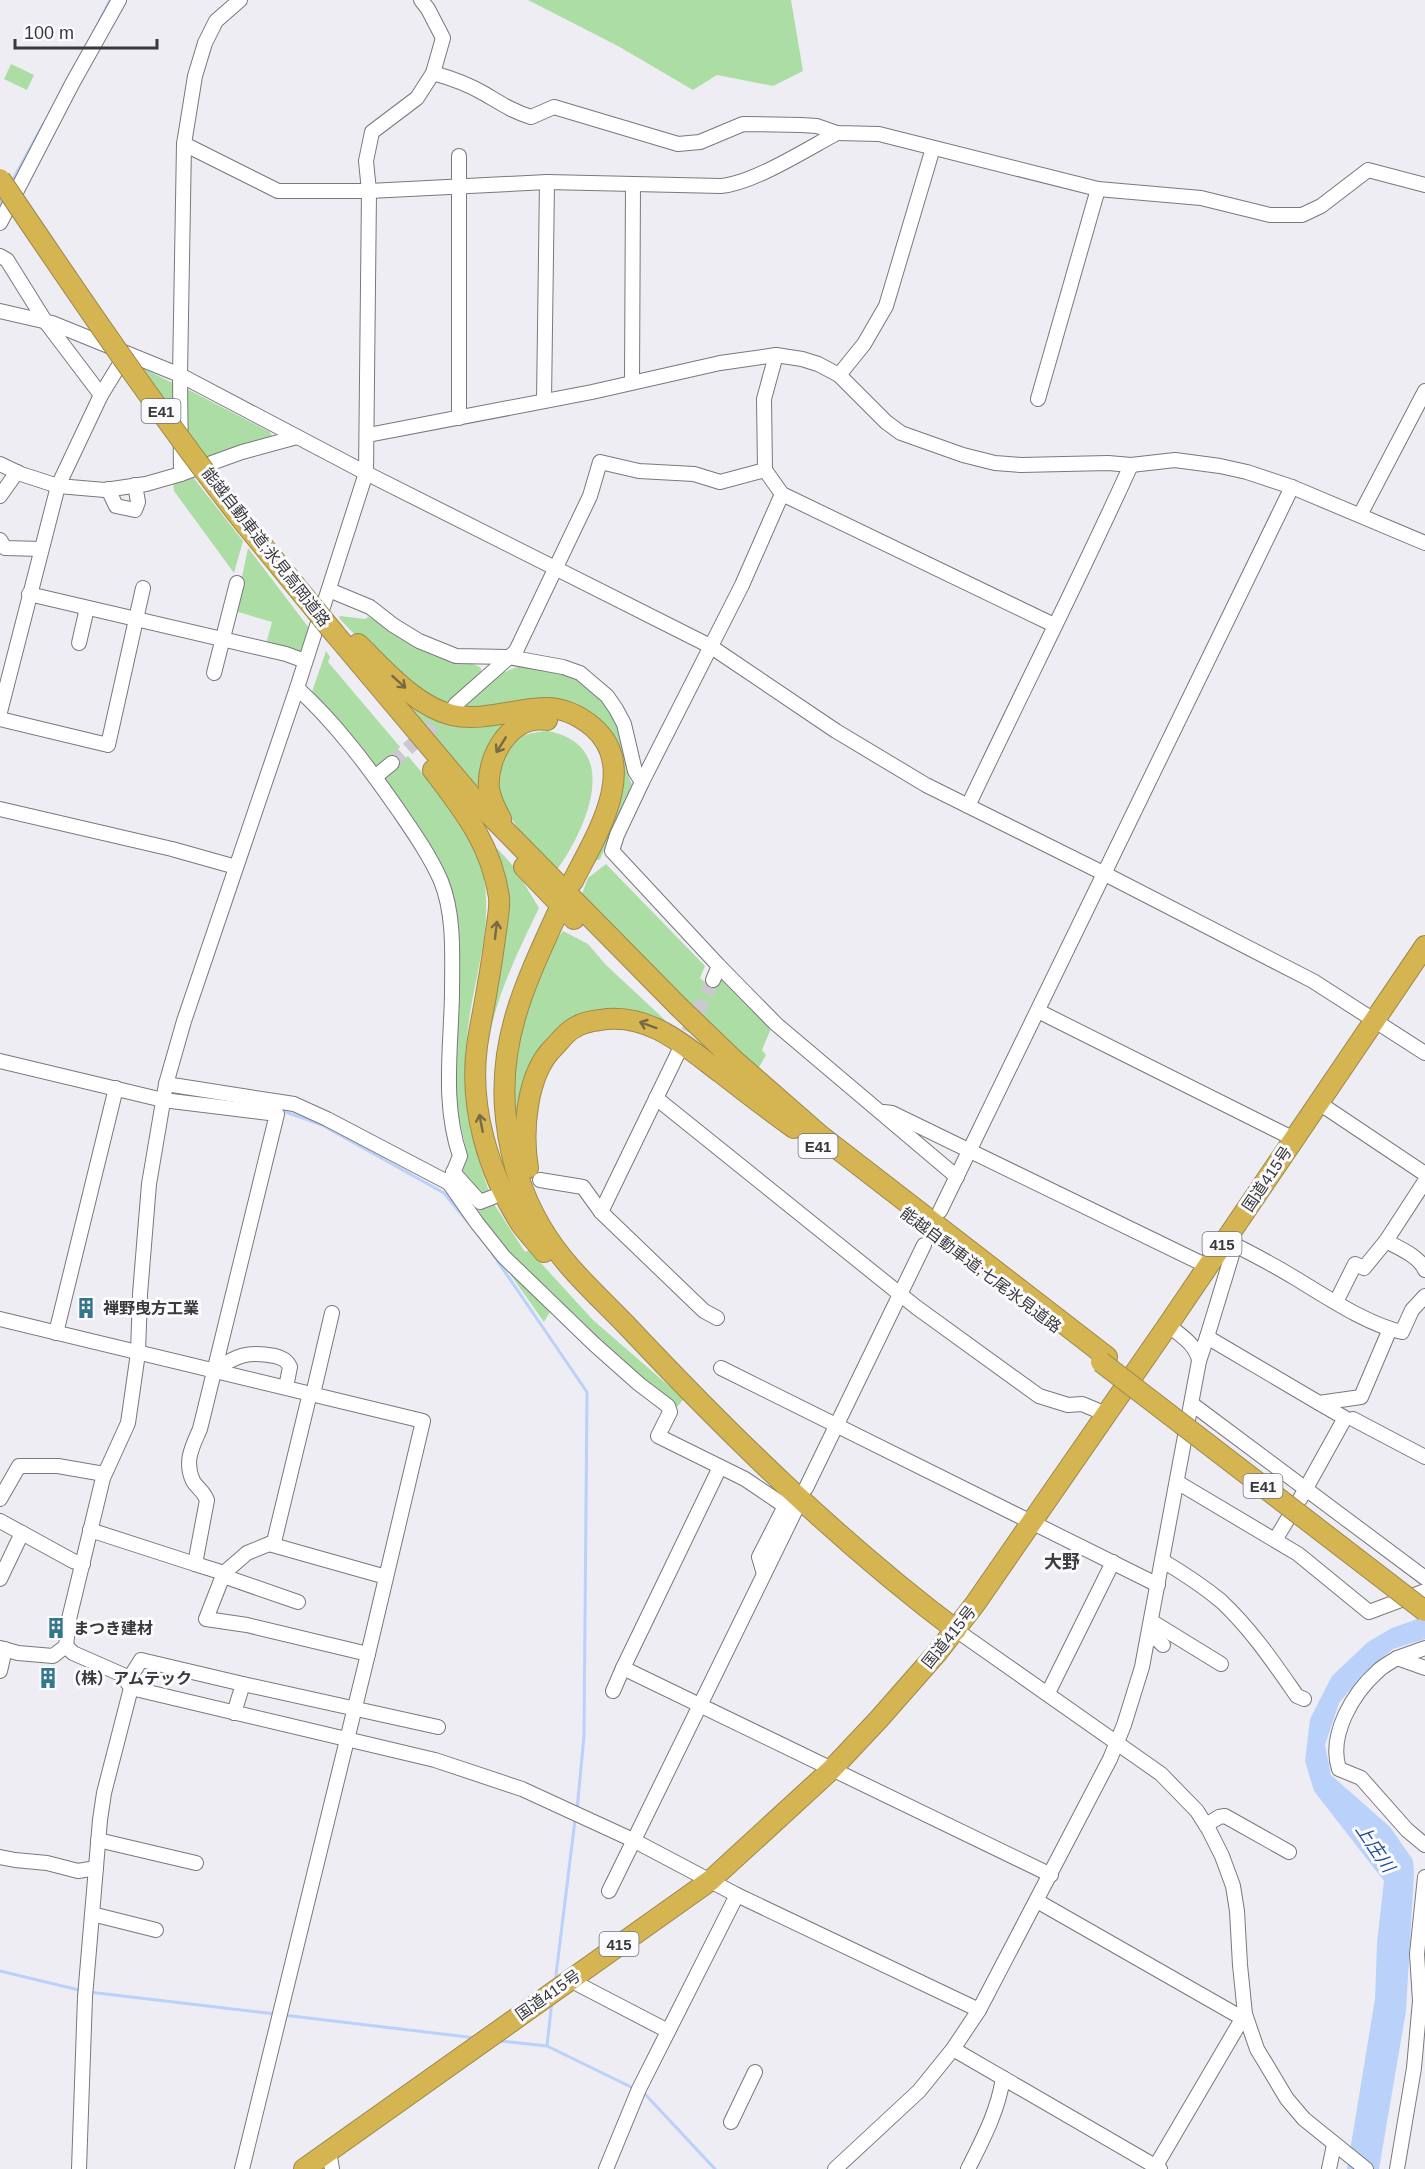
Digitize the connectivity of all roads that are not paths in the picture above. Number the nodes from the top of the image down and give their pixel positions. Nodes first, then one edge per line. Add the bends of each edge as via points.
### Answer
1 (118, 0) edge
2 (240, 0) edge
3 (421, 0) edge
4 (433, 74) junction
5 (837, 133) junction
6 (184, 144) junction
7 (933, 148) junction
8 (459, 156) dead end
9 (0, 179) edge
10 (547, 182) junction
11 (633, 184) junction
12 (1425, 185) edge
13 (459, 187) junction
14 (1098, 189) junction
15 (369, 191) junction
16 (0, 193) edge
17 (0, 224) edge
18 (0, 256) edge
19 (0, 311) edge
20 (45, 321) junction
21 (126, 353) junction
22 (776, 355) junction
23 (180, 375) junction
24 (839, 375) junction
25 (632, 382) junction
26 (1425, 391) edge
27 (101, 395) junction
28 (1038, 399) dead end
29 (544, 401) junction
30 (459, 418) junction
31 (368, 435) junction
32 (297, 437) junction
33 (0, 464) edge
34 (1131, 465) junction
35 (765, 470) junction
36 (16, 472) junction
37 (366, 473) junction
38 (181, 474) junction
39 (166, 478) junction
40 (135, 485) junction
41 (58, 486) junction
42 (1292, 487) junction
43 (108, 489) junction
44 (170, 493) dead end
45 (782, 494) junction
46 (0, 496) edge
47 (1360, 515) junction
48 (0, 540) edge
49 (1425, 543) edge
50 (41, 549) junction
51 (556, 568) junction
52 (237, 583) dead end
53 (143, 588) dead end
54 (329, 590) junction
55 (29, 594) junction
56 (87, 608) junction
57 (136, 620) junction
58 (1054, 625) junction
59 (335, 635) junction
60 (222, 640) junction
61 (79, 643) dead end
62 (710, 646) junction
63 (508, 657) junction
64 (304, 661) junction
65 (214, 673) dead end
66 (297, 688) junction
67 (454, 705) tunnel mouth
68 (0, 712) edge
69 (0, 719) edge
70 (392, 763) tunnel mouth
71 (433, 770) junction
72 (375, 777) junction
73 (642, 782) junction
74 (968, 806) junction
75 (0, 809) edge
76 (515, 841) junction
77 (236, 867) junction
78 (1105, 873) junction
79 (561, 895) junction
80 (1425, 946) edge
81 (719, 966) junction
82 (1419, 967) edge
83 (713, 980) tunnel mouth
84 (1038, 1011) junction
85 (1375, 1021) junction
86 (679, 1052) tunnel mouth
87 (1425, 1053) edge
88 (0, 1061) edge
89 (166, 1084) junction
90 (116, 1088) junction
91 (656, 1098) junction
92 (163, 1100) junction
93 (1319, 1103) junction
94 (879, 1111) junction
95 (1294, 1139) junction
96 (816, 1144) junction
97 (970, 1149) junction
98 (1425, 1174) edge
99 (451, 1177) junction
100 (957, 1177) junction
101 (540, 1180) dead end
102 (1425, 1181) edge
103 (493, 1197) dead end
104 (940, 1211) dead end
105 (601, 1212) junction
106 (1386, 1241) junction
107 (1230, 1242) junction
108 (924, 1245) dead end
109 (556, 1259) junction
110 (1207, 1266) junction
111 (1425, 1270) edge
112 (901, 1293) junction
113 (1425, 1296) edge
114 (1336, 1302) junction
115 (332, 1313) dead end
116 (717, 1318) dead end
117 (0, 1319) edge
118 (1168, 1325) junction
119 (1390, 1329) junction
120 (56, 1333) junction
121 (1207, 1337) junction
122 (138, 1353) junction
123 (1104, 1360) junction
124 (1199, 1361) junction
125 (721, 1368) dead end
126 (214, 1370) junction
127 (286, 1387) junction
128 (311, 1393) junction
129 (1361, 1397) junction
130 (1319, 1403) junction
131 (1192, 1404) junction
132 (1106, 1414) junction
133 (1349, 1419) junction
134 (835, 1426) junction
135 (1425, 1457) edge
136 (720, 1467) junction
137 (104, 1474) junction
138 (1177, 1482) junction
139 (806, 1488) dead end
140 (1303, 1494) junction
141 (0, 1499) edge
142 (799, 1503) dead end
143 (1289, 1518) dead end
144 (0, 1521) edge
145 (1033, 1522) junction
146 (90, 1530) junction
147 (22, 1533) junction
148 (1275, 1540) junction
149 (269, 1544) junction
150 (1163, 1561) junction
151 (1113, 1562) junction
152 (82, 1564) junction
153 (195, 1564) junction
154 (764, 1574) junction
155 (224, 1575) junction
156 (386, 1577) junction
157 (1425, 1578) edge
158 (0, 1579) edge
159 (1158, 1585) junction
160 (1425, 1591) edge
161 (1425, 1601) edge
162 (298, 1602) dead end
163 (1425, 1611) edge
164 (1151, 1621) junction
165 (956, 1630) junction
166 (1148, 1637) junction
167 (1163, 1645) dead end
168 (66, 1646) junction
169 (1425, 1648) edge
170 (3, 1649) edge
171 (368, 1654) junction
172 (1397, 1658) junction
173 (1221, 1664) dead end
174 (623, 1668) junction
175 (1425, 1668) edge
176 (0, 1671) edge
177 (243, 1684) junction
178 (129, 1685) junction
179 (613, 1691) dead end
180 (1048, 1693) junction
181 (1304, 1699) dead end
182 (700, 1706) junction
183 (354, 1710) junction
184 (234, 1713) junction
185 (438, 1727) dead end
186 (347, 1740) junction
187 (1118, 1743) junction
188 (831, 1770) junction
189 (1206, 1825) junction
190 (98, 1840) junction
191 (633, 1840) junction
192 (1425, 1845) edge
193 (1289, 1852) dead end
194 (0, 1857) edge
195 (196, 1863) dead end
196 (96, 1868) junction
197 (1051, 1875) junction
198 (1425, 1877) edge
199 (711, 1880) junction
200 (609, 1891) dead end
201 (736, 1895) junction
202 (1037, 1901) junction
203 (92, 1914) junction
204 (156, 1930) dead end
205 (570, 1980) junction
206 (979, 2010) junction
207 (1244, 2016) junction
208 (668, 2031) junction
209 (953, 2049) junction
210 (755, 2072) dead end
211 (1003, 2078) junction
212 (731, 2122) dead end
213 (1334, 2145) junction
214 (331, 2160) edge
215 (1156, 2168) edge
216 (79, 2169) edge
217 (242, 2169) edge
218 (304, 2169) edge
219 (606, 2169) edge
220 (835, 2169) edge
221 (968, 2169) edge
222 (1329, 2169) edge
223 (1366, 2169) edge
224 (1397, 2169) edge

1 - 17 street
2 - 6 street via 216,21 205,43 195,76
3 - 4 street via 443,38
4 - 5 street via 454,79 511,111 531,117 554,106 678,144 700,142 743,124 817,126
4 - 15 street via 417,98 372,132 366,161
5 - 7 street via 879,134
5 - 11 street via 732,185
6 - 15 street via 278,191
6 - 23 street
7 - 14 street
7 - 24 street via 886,306 864,344
8 - 13 street
9 - 59 highway, 能越自動車道;氷見高岡道路 / E41, bridge via 110,341
10 - 11 street
10 - 13 street
10 - 29 street
11 - 25 street
12 - 14 street via 1368,170 1321,206 1302,215 1270,215 1201,198
13 - 15 street
13 - 30 street
14 - 28 street
15 - 31 street
16 - 59 highway, 能越自動車道;氷見高岡道路 / E41 via 143,400 259,555
18 - 20 street via 7,260
19 - 20 street
20 - 21 street
20 - 27 street
21 - 23 street
21 - 27 street
22 - 24 street via 810,361
22 - 25 street
22 - 35 street via 764,399
23 - 32 street
23 - 38 street
24 - 34 street via 901,433 963,455 1021,465
25 - 29 street
26 - 47 street
27 - 41 street
29 - 30 street
30 - 31 street
31 - 37 street
32 - 37 street
32 - 38 street
33 - 36 street
34 - 42 street via 1175,460 1220,466
34 - 58 street
35 - 45 street
35 - 51 street via 720,482 694,474 639,471 600,462 590,496
36 - 41 street
36 - 46 street
37 - 51 street
37 - 54 street
38 - 39 street
39 - 40 street
39 - 44 street
40 - 43 street
40 - 43 street via 135,510 116,506
41 - 43 street
41 - 50 street
42 - 47 street
42 - 78 street
45 - 58 street
45 - 62 street
47 - 49 street
48 - 50 street via 5,548
50 - 55 street
51 - 62 street
51 - 63 street via 516,651
52 - 60 street
53 - 57 street
54 - 63 street via 369,607 393,625 456,656
54 - 64 street
55 - 56 street
55 - 68 street
56 - 57 street
56 - 61 street
57 - 60 street
57 - 69 street via 108,746
58 - 74 street
59 - 71 highway, 能越自動車道;氷見高岡道路 / E41
59 - 76 highway, 能越自動車道;氷見高岡道路 / E41 via 474,799
59 -> 79 highway via 430,706 453,715 560,709 584,719 600,733 613,767 609,808
60 - 64 street
60 - 65 street
62 - 73 street
62 - 74 street via 836,731
63 - 67 street
63 - 73 street via 563,667 594,683 624,724 635,771
64 - 66 street
66 - 72 street
66 - 77 street
70 - 72 street
71 - 79 highway, 能越自動車道;氷見高岡道路 / E41
109 -> 71 highway via 522,1225 502,1189 484,1140 475,1081 477,1046 499,900 484,843
72 - 99 street via 421,844 441,882 452,931 448,1087 453,1137 460,1156
73 - 81 street via 612,850
74 - 78 street
75 - 77 street
76 - 79 highway, 能越自動車道;氷見高岡道路 / E41
79 -> 76 highway via 595,811 601,779 592,745 581,732 564,722 542,719 524,723 503,739 490,764 489,789 494,806
77 - 89 street
78 - 84 street
78 - 85 street via 1313,981
79 - 96 highway, 能越自動車道;七尾氷見道路 / E41 via 693,1036
79 - 109 highway via 524,986 504,1067 506,1121 514,1160 525,1196
79 - 123 highway, 能越自動車道;七尾氷見道路 / E41 via 787,1107
80 - 82 highway, 国道415号 / 415
81 - 83 street
81 - 94 street via 776,1024
82 - 85 highway, 国道415号 / 415
84 - 95 street
84 - 97 street
85 - 87 street
85 - 93 highway, 国道415号 / 415
86 - 91 street
88 - 90 street
89 - 92 street
89 - 99 street via 294,1104
90 - 92 street
90 - 120 street
91 - 105 street
91 - 112 street
92 - 122 street via 149,1184
92 - 126 street via 277,1114
93 - 95 highway, 国道415号 / 415
93 - 98 street
94 - 97 street
94 - 100 street
95 - 107 highway, 国道415号 / 415
96 -> 109 highway via 662,1031 618,1018 574,1027 549,1052 537,1072 528,1102 524,1146 530,1180
96 - 123 highway, 能越自動車道;七尾氷見道路 / E41
97 - 100 street
97 - 110 street
99 - 103 street via 480,1202
99 - 136 street via 477,1223 504,1257 594,1344 668,1406 670,1412 658,1436
100 - 104 street
101 - 105 street via 583,1187
102 - 106 street
105 - 116 street via 704,1311
106 - 111 street via 1423,1264
106 - 114 street via 1364,1268 1355,1264
107 - 110 highway, 国道415号 / 415
107 - 114 street
107 - 121 street
108 - 112 street
109 - 165 highway via 848,1542
110 - 118 highway, 国道415号 / 415
112 - 132 street via 1039,1396 1068,1405 1082,1404
112 - 134 street
113 - 119 street via 1412,1310 1402,1332
114 - 119 street
115 - 128 street
117 - 120 street
118 - 124 street via 1190,1343
118 - 132 highway, 国道415号 / 415
119 - 129 street
120 - 122 street
121 - 124 street
121 - 130 street
122 - 126 street
122 - 137 street via 128,1423
123 - 161 highway, 能越自動車道;七尾氷見道路 / E41
123 - 163 highway, 能越自動車道;七尾氷見道路 / E41, bridge
124 - 131 street
125 - 134 street
126 - 127 street
126 - 127 street via 245,1354 280,1358 290,1367
126 - 153 street via 200,1429 187,1463 194,1483 207,1500
127 - 128 street
128 - 149 street via 274,1542
128 - 156 street via 423,1421
129 - 130 street
129 - 133 street
130 - 133 street
131 - 138 street
131 - 140 street
132 - 145 highway, 国道415号 / 415
133 - 135 street
133 - 140 street
134 - 139 street
134 - 145 street
136 - 154 street via 746,1479 785,1506 759,1557
136 - 174 street
137 - 141 street via 58,1466 19,1466
137 - 146 street
138 - 148 street
138 - 150 street
140 - 157 street
142 - 154 street
143 - 148 street
144 - 147 street
145 - 151 street
145 - 165 highway, 国道415号 / 415
146 - 152 street
146 - 153 street
147 - 152 street
147 - 158 street
148 - 160 street via 1369,1612
149 - 155 street via 247,1553
149 - 156 street
150 - 159 street
150 - 181 street via 1191,1578 1248,1628 1297,1696
151 - 159 street
151 - 180 street
152 - 168 street
153 - 155 street
154 - 182 street
155 - 162 street
155 - 171 street via 206,1619
156 - 171 street
159 - 164 street
164 - 166 street
164 - 173 street
165 - 180 street
165 - 188 highway, 国道415号 / 415
166 - 167 street
166 - 187 street
168 - 170 street via 53,1656
168 - 178 street via 73,1653 123,1675
169 - 172 street
170 - 176 street
171 - 183 street
172 - 175 street
172 - 192 street via 1378,1671 1345,1715 1335,1757 1339,1769 1361,1778
174 - 179 street
174 - 182 street
177 - 178 street via 141,1660
177 - 183 street
177 - 184 street
178 - 184 street
178 - 190 street via 104,1793
180 - 187 street
182 - 188 street
182 - 191 street
183 - 185 street
183 - 186 street
184 - 186 street
186 - 191 street via 435,1760 522,1789
186 - 217 street
187 - 189 street via 1161,1774
187 - 197 street
188 - 197 street
188 - 199 highway, 国道415号 / 415
189 - 193 street via 1225,1816
189 - 207 street via 1233,1886
190 - 195 street
190 - 196 street
191 - 199 street
191 - 200 street
194 - 196 street via 78,1871
196 - 203 street
197 - 202 street
198 - 224 street via 1417,1954 1420,2001 1414,2068
199 - 201 street
199 - 205 highway, 国道415号 / 415
201 - 206 street
201 - 208 street
202 - 206 street
202 - 207 street
203 - 204 street
203 - 216 street
205 - 208 street
205 - 214 highway, 国道415号 / 415
206 - 209 street
207 - 213 street via 1257,2049 1287,2099
207 - 215 street
208 - 219 street
209 - 211 street
209 - 220 street via 919,2091
210 - 212 street
211 - 215 street
211 - 221 street via 989,2127
213 - 222 street
213 - 223 street
214 - 218 highway, 国道415号 / 415

